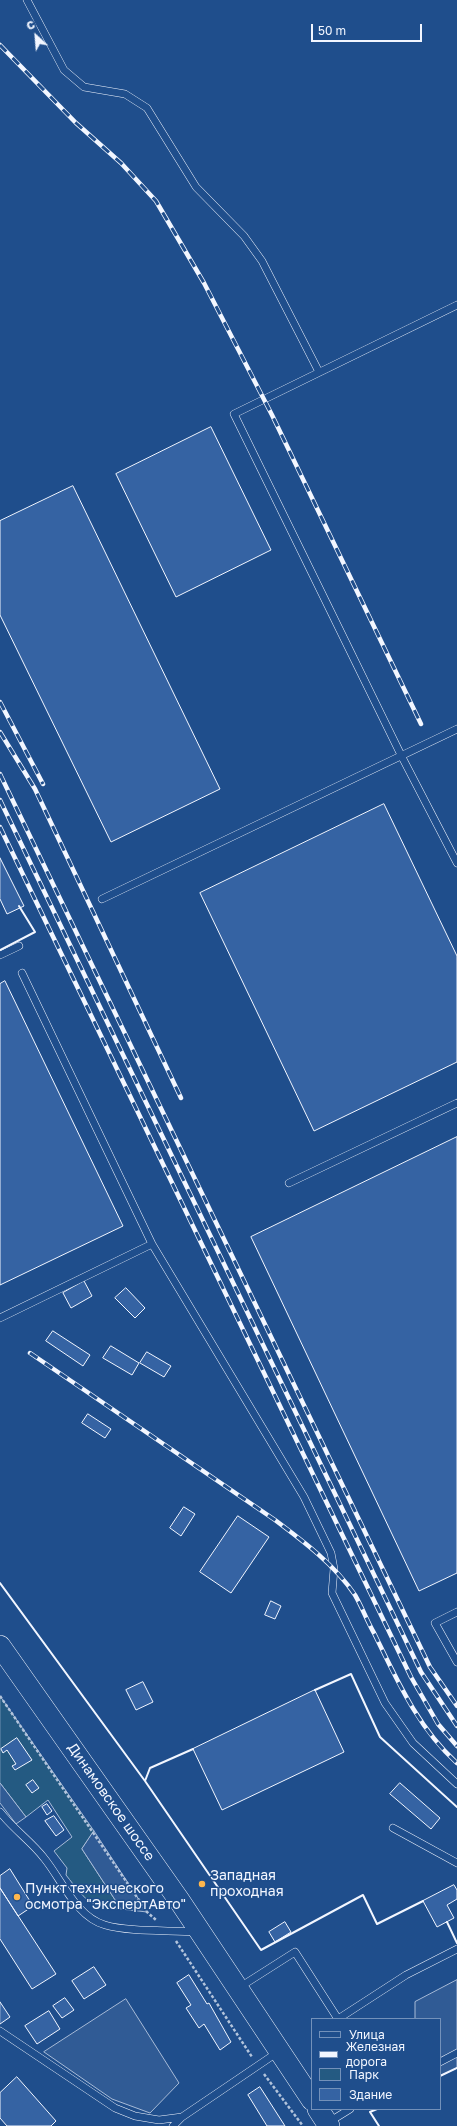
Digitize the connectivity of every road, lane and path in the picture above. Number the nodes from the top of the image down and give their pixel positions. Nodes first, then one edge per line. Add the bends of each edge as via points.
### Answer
1 (27, 0) edge
2 (457, 305) edge
3 (319, 372) junction
4 (457, 729) edge
5 (402, 757) junction
6 (457, 863) edge
7 (102, 899) dead end
8 (19, 946) dead end
9 (0, 955) edge
10 (22, 973) dead end
11 (457, 1103) edge
12 (288, 1183) dead end
13 (152, 1244) junction
14 (0, 1318) edge
15 (457, 1612) edge
16 (0, 1646) edge
17 (457, 1662) edge
18 (0, 1696) edge
19 (457, 1784) edge
20 (0, 1812) edge
21 (3, 1821) edge
22 (393, 1828) dead end
23 (457, 1863) edge
24 (166, 1930) junction
25 (200, 1932) junction
26 (457, 1948) edge
27 (238, 1988) junction
28 (337, 2018) edge
29 (340, 2018) edge
30 (0, 2031) edge
31 (279, 2050) junction
32 (457, 2053) edge
33 (441, 2061) edge
34 (258, 2066) junction
35 (310, 2092) edge
36 (347, 2110) edge
37 (182, 2118) junction
38 (324, 2119) edge
39 (173, 2126) edge
40 (303, 2126) edge

1 - 3 lane via 64,70 84,87 125,94 147,108 196,187 244,236 262,261
2 - 3 lane
3 - 5 lane via 234,414
4 - 5 lane
5 - 6 lane
5 - 7 lane
8 - 9 lane
10 - 13 lane
11 - 12 lane
13 - 14 lane
13 - 19 lane via 304,1496 331,1552 334,1569 332,1593 385,1703 413,1743
15 - 17 lane via 435,1623
16 - 25 main road, Динамовское шоссе via 114,1805
18 - 24 path via 147,1912
20 - 21 lane
21 - 24 lane via 44,1857 75,1902 88,1915 104,1925
22 - 23 lane
24 - 25 lane
24 - 34 path via 182,1948
25 - 27 main road, Динамовское шоссе
26 - 29 lane via 406,1975
27 - 28 lane via 295,1952
27 - 31 main road, Динамовское шоссе
30 - 37 lane via 115,2108 136,2116 159,2120
31 - 34 lane
31 - 35 main road, Динамовское шоссе
32 - 33 lane
34 - 37 lane
34 - 40 path
36 - 38 lane
37 - 39 lane

